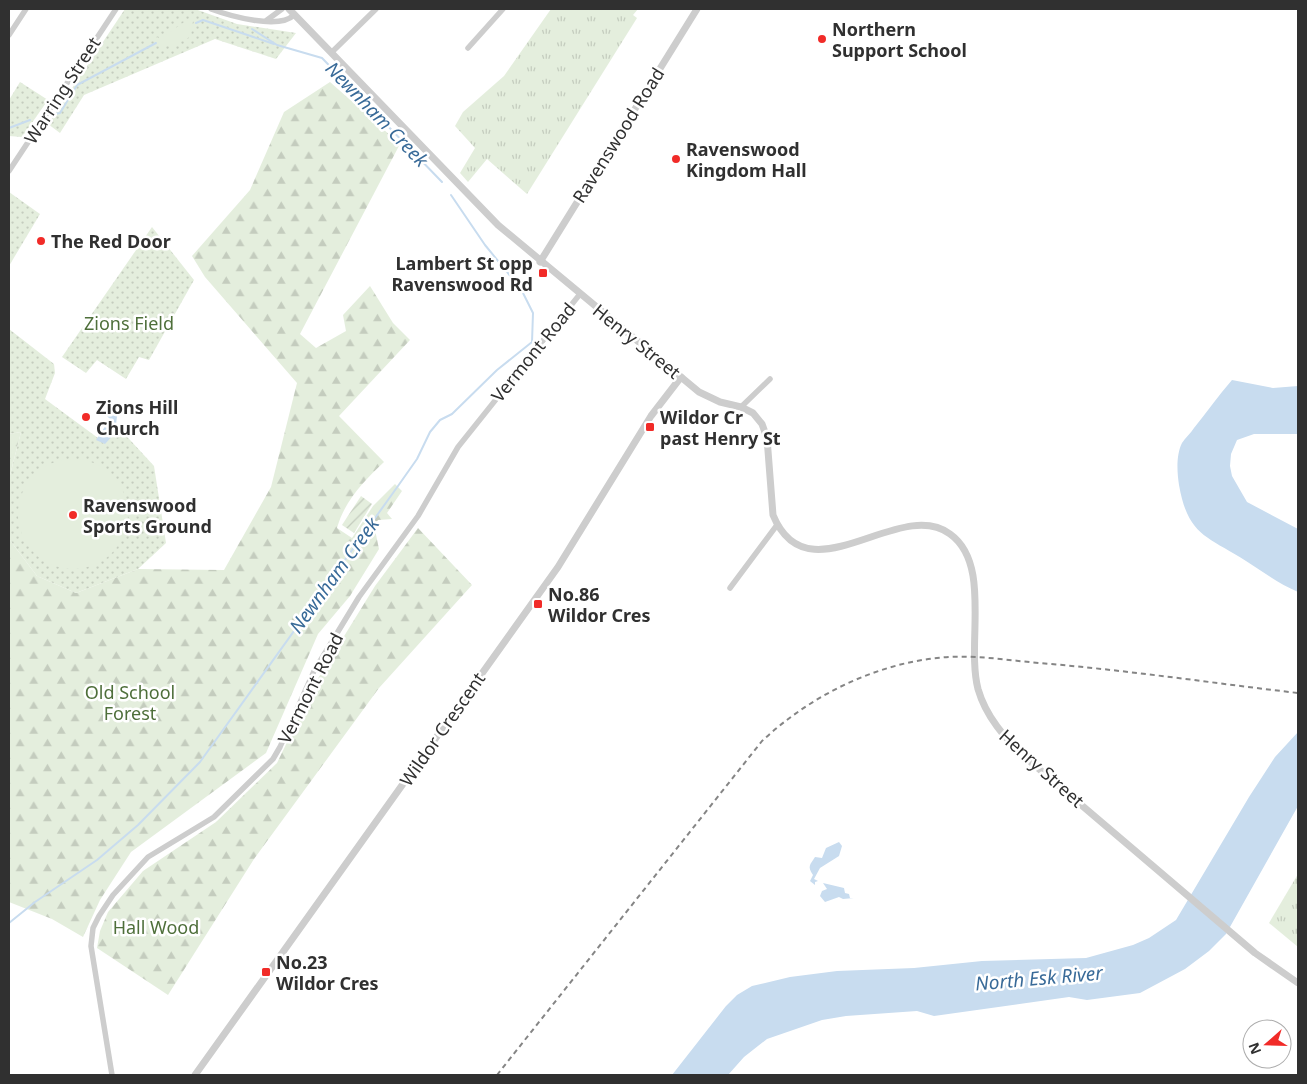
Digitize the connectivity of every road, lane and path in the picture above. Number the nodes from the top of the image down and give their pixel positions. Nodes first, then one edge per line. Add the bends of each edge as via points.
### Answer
1 (26, 9) edge
2 (116, 9) edge
3 (211, 9) edge
4 (282, 9) edge
5 (376, 9) edge
6 (503, 9) edge
7 (697, 9) edge
8 (292, 12) edge
9 (267, 20) junction
10 (9, 35) edge
11 (468, 48) dead end
12 (332, 52) junction
13 (9, 171) edge
14 (540, 262) junction
15 (580, 294) junction
16 (681, 377) junction
17 (770, 379) dead end
18 (741, 407) junction
19 (777, 524) junction
20 (730, 588) dead end
21 (1298, 983) edge
22 (112, 1075) edge
23 (195, 1075) edge

1 - 10 street
2 - 13 street, Warring Street
3 - 9 street via 233,16
4 - 9 street
5 - 12 street
6 - 11 street
7 - 14 street, Ravenswood Road
8 - 9 street via 291,18 276,23
8 - 12 street, Henry Street
12 - 14 street, Henry Street via 469,197
14 - 15 street, Henry Street
15 - 16 street, Henry Street
15 - 22 street, Vermont Road via 458,447 418,516 359,597 314,671 272,759 214,816 148,857 113,895 99,916 93,928 91,946
16 - 18 street, Henry Street via 711,399
16 - 23 street, Wildor Crescent via 651,416 558,567
17 - 18 street
18 - 19 street, Henry Street via 753,413 765,431 770,503
19 - 20 street
19 - 21 street, Henry Street via 798,543 822,550 910,525 938,528 955,538 967,553 973,571 976,676 981,699 994,723 1025,757 1255,953

